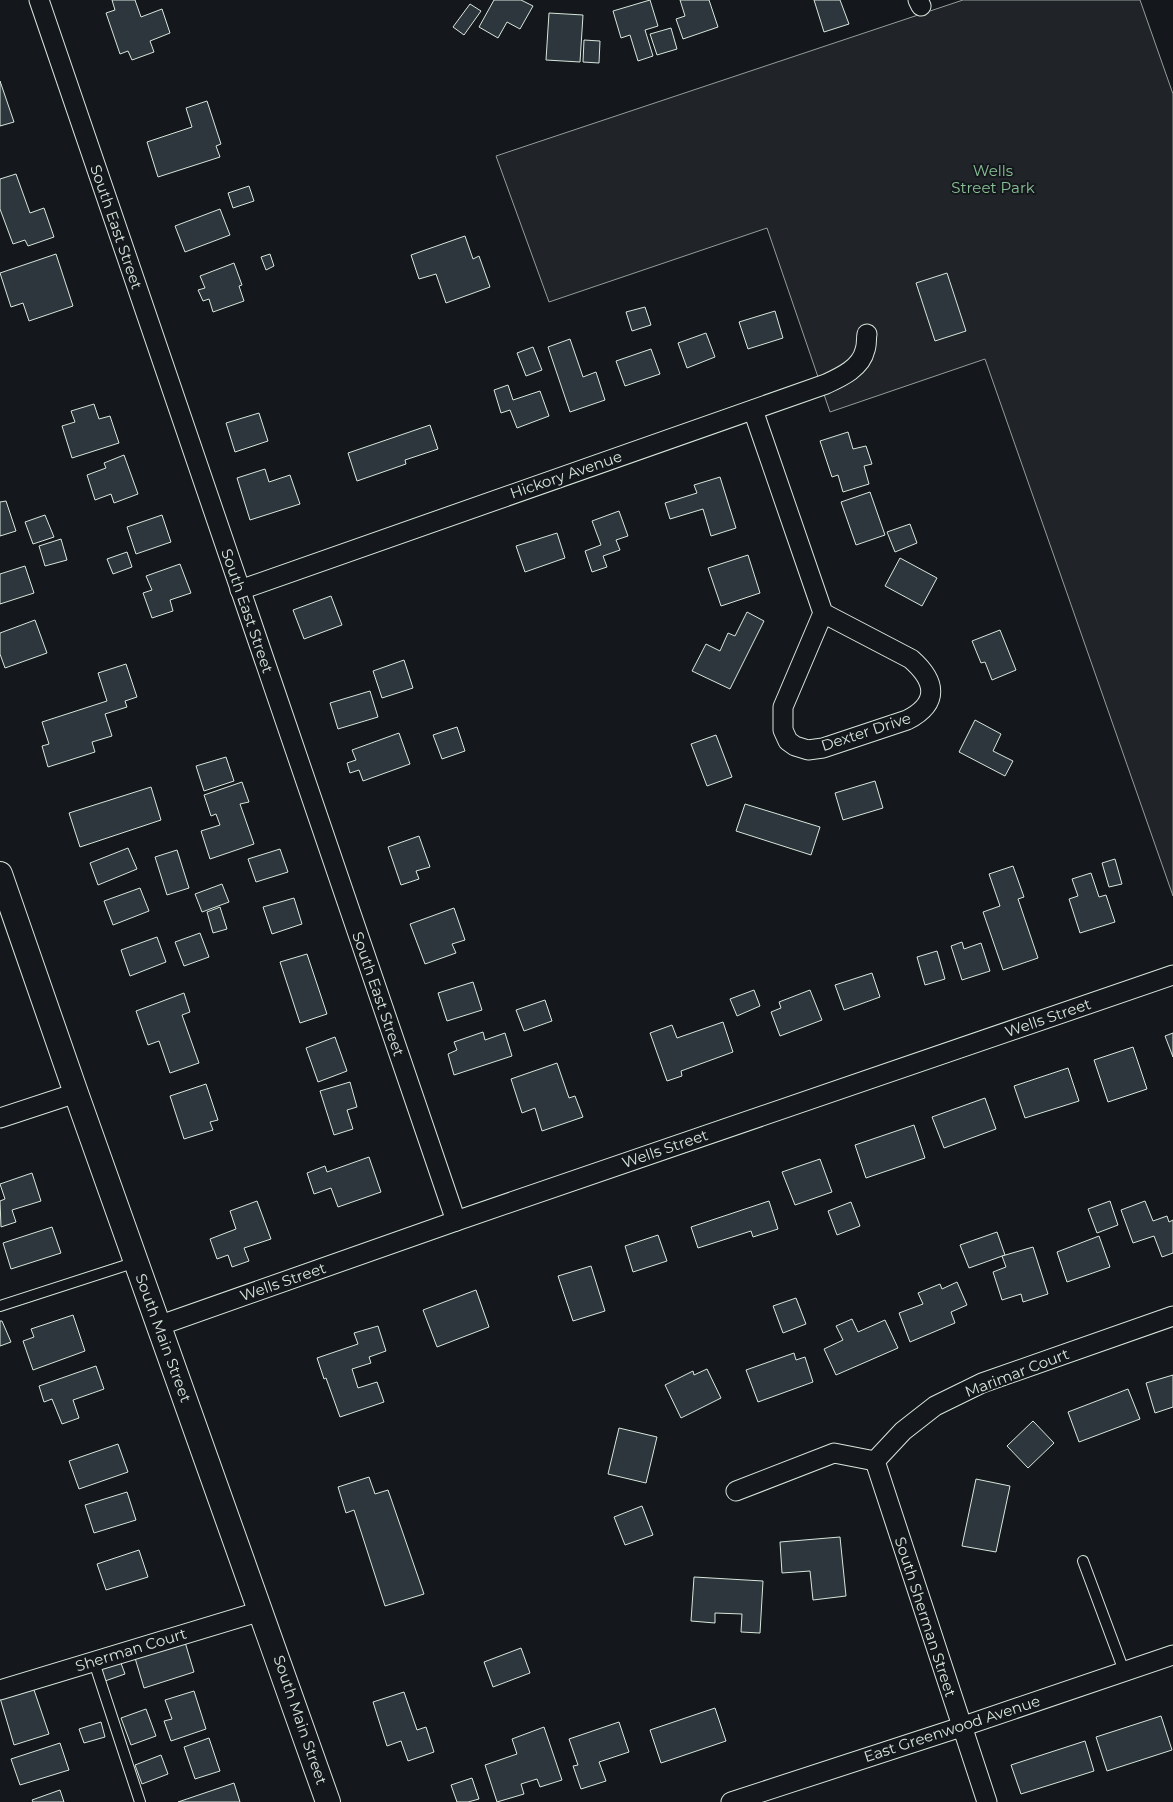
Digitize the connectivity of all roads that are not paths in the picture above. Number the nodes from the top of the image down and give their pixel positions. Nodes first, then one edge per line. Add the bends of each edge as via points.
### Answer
1 (38, 0) edge
2 (867, 334) dead end
3 (753, 410) junction
4 (240, 590) junction
5 (823, 613) junction
6 (0, 874) edge
7 (1173, 975) edge
8 (76, 1093) junction
9 (0, 1118) edge
10 (456, 1221) junction
11 (136, 1262) junction
12 (0, 1306) edge
13 (1173, 1316) edge
14 (158, 1326) junction
15 (875, 1460) junction
16 (736, 1492) dead end
17 (1083, 1561) dead end
18 (261, 1611) junction
19 (1173, 1655) edge
20 (94, 1662) junction
21 (1124, 1671) junction
22 (0, 1690) edge
23 (961, 1727) junction
24 (140, 1802) edge
25 (328, 1802) edge
26 (731, 1802) edge
27 (987, 1802) edge

1 - 4 street, South East Street
2 - 3 street, Hickory Avenue via 865,351 855,368 826,384
3 - 4 street, Hickory Avenue
3 - 5 street
4 - 10 street, South East Street
5 - 5 street, Dexter Drive via 783,707 783,730 788,741 808,750 823,748 920,714 929,702 931,690 922,669 911,659
6 - 8 street, South Main Street
7 - 10 street, Wells Street
8 - 9 street
8 - 11 street, South Main Street
10 - 14 street, Wells Street
11 - 12 lane
11 - 14 street, South Main Street
13 - 15 street, Marimar Court via 982,1383 935,1406 903,1431
14 - 18 street, South Main Street
15 - 16 street via 834,1453
15 - 23 street, South Sherman Street
17 - 21 lane
18 - 20 street, Sherman Court
18 - 25 street, South Main Street
19 - 21 street, East Greenwood Avenue
20 - 22 street, Sherman Court
20 - 24 lane
21 - 23 street, East Greenwood Avenue
23 - 26 street, East Greenwood Avenue
23 - 27 street, South Sherman Street

